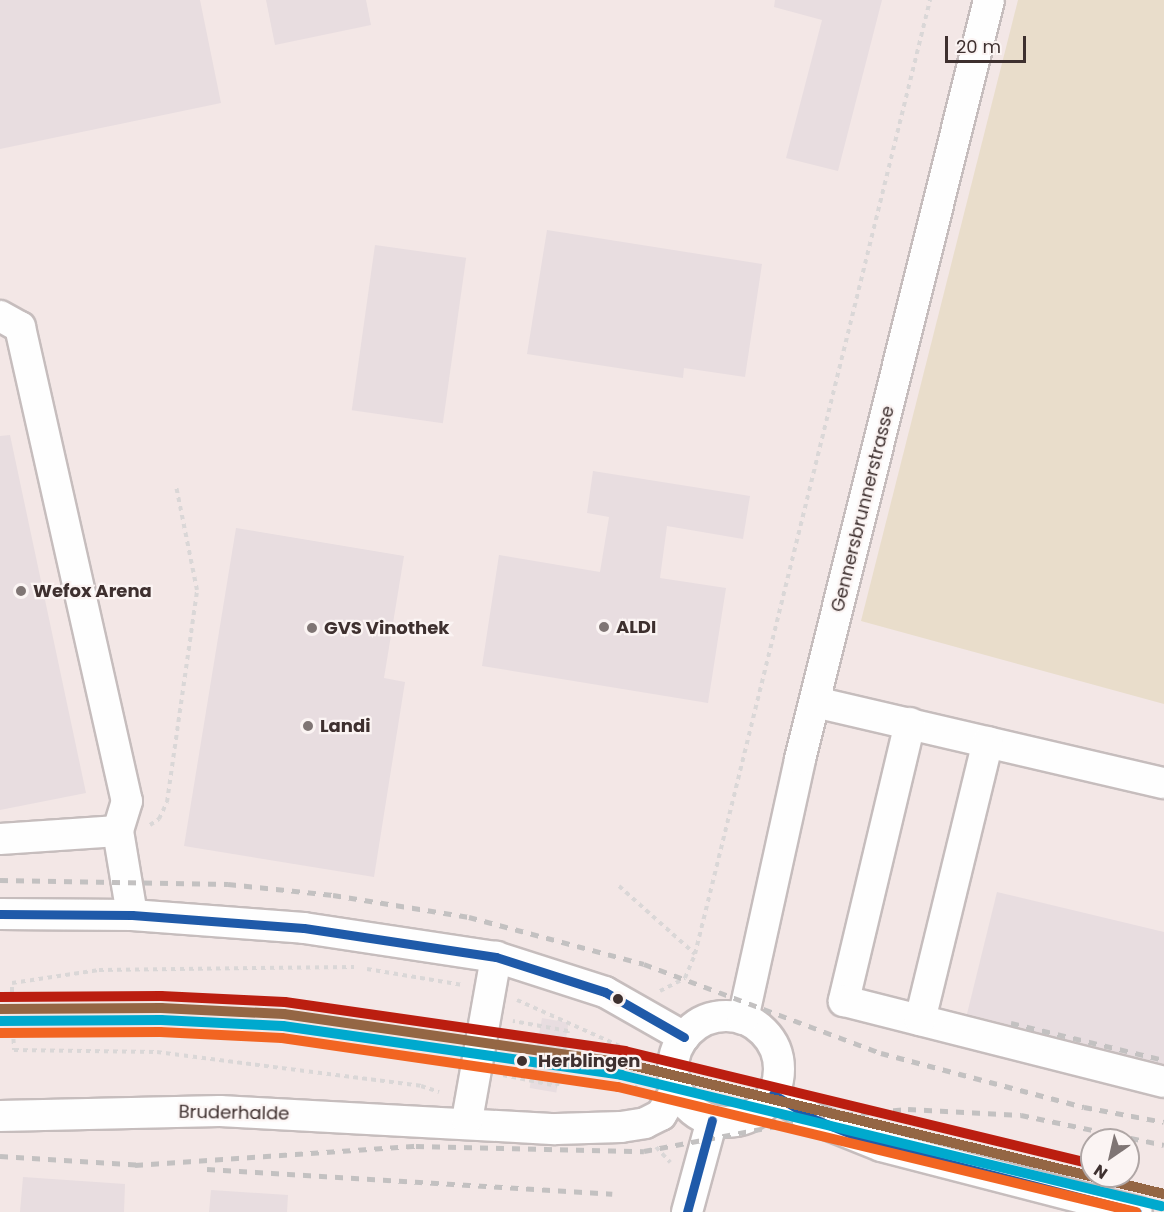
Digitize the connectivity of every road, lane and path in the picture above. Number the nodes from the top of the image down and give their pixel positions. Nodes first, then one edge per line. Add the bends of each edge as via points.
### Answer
1 (930, 0) edge
2 (989, 0) edge
3 (0, 316) edge
4 (176, 486) dead end
5 (815, 702) junction
6 (910, 723) junction
7 (988, 742) junction
8 (1164, 783) edge
9 (118, 831) junction
10 (0, 839) edge
11 (619, 886) dead end
12 (0, 914) edge
13 (132, 915) junction
14 (695, 954) junction
15 (496, 957) junction
16 (651, 991) dead end
17 (490, 992) junction
18 (12, 1001) dead end
19 (743, 1019) junction
20 (920, 1020) junction
21 (513, 1021) dead end
22 (13, 1030) dead end
23 (684, 1037) junction
24 (561, 1064) junction
25 (504, 1076) dead end
26 (633, 1077) junction
27 (1164, 1082) edge
28 (676, 1088) junction
29 (442, 1094) dead end
30 (773, 1094) junction
31 (638, 1105) dead end
32 (0, 1116) edge
33 (467, 1120) junction
34 (712, 1120) junction
35 (652, 1142) dead end
36 (671, 1160) dead end
37 (687, 1212) edge
38 (1137, 1212) edge

1 - 14 path
2 - 5 street, Gennersbrunnerstrasse
3 - 9 street via 20,327 126,801
4 - 9 path via 197,590 167,802 159,819 141,830
5 - 6 street
5 - 19 street, Gennersbrunnerstrasse
6 - 7 street
6 - 20 street via 844,1001
7 - 8 street
7 - 20 street
9 - 10 street
9 - 13 street
11 - 14 path
12 - 13 street
13 - 15 street via 304,928
14 - 16 path via 685,978
15 - 17 street
15 - 23 street via 605,992
17 - 18 path via 352,967 168,967 99,970 12,983
17 - 26 path via 536,1005 629,1050
17 - 33 street
19 - 23 street via 710,1018
19 - 30 street via 757,1026 776,1050 778,1080
20 - 27 street
21 - 24 path via 568,1031
22 - 29 path via 14,1050 157,1052 421,1086
23 - 28 street via 676,1053
24 - 25 path via 557,1086
24 - 26 path
26 - 31 path
28 - 33 street, Bruderhalde via 661,1115 629,1126 556,1129
28 - 34 street via 685,1102
30 - 34 street via 747,1118
30 - 38 street via 814,1119 881,1146
32 - 33 street, Bruderhalde via 220,1111
34 - 37 street
35 - 36 path

